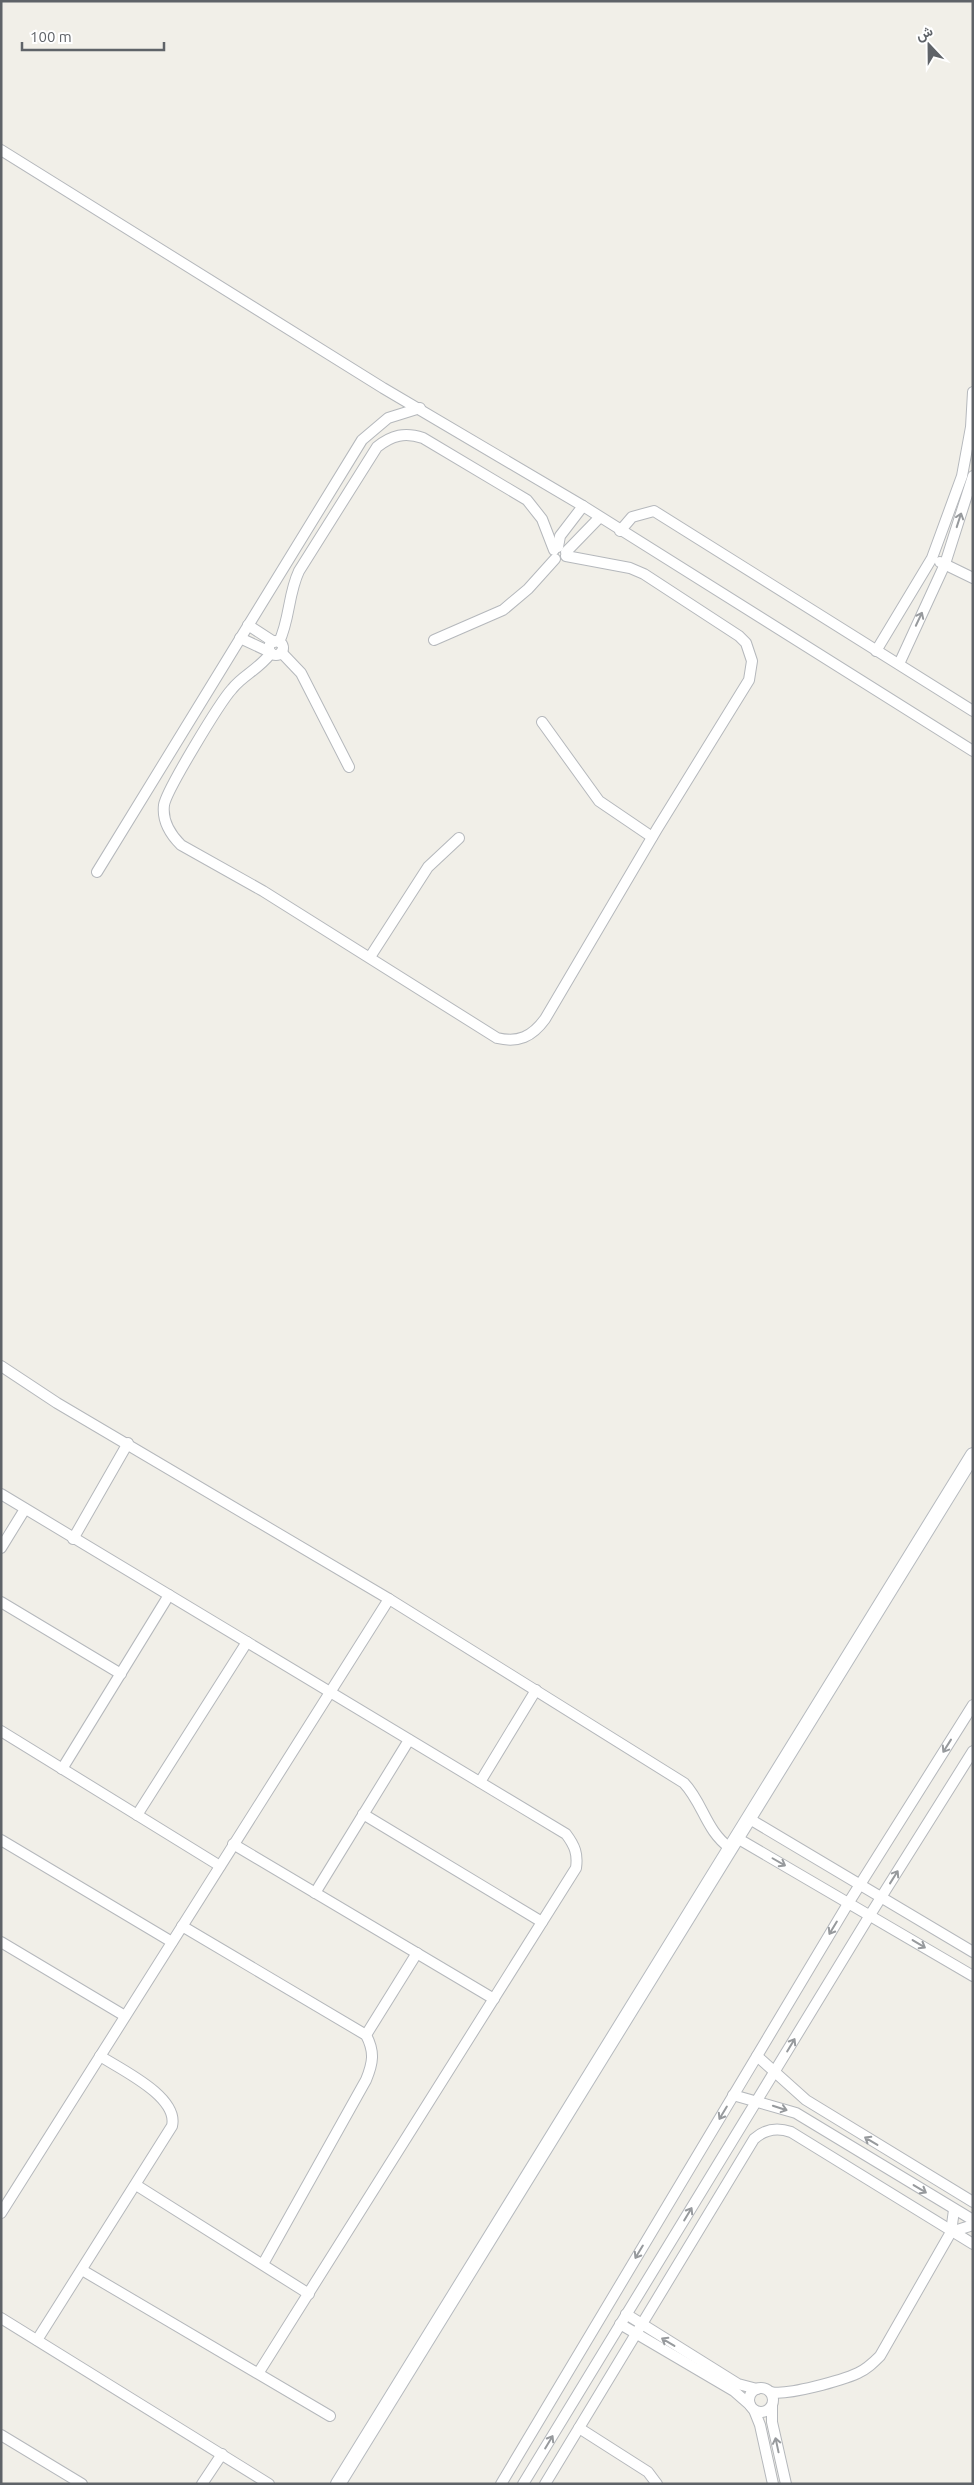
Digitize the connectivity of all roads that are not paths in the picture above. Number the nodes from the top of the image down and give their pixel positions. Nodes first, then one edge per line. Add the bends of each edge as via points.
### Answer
1 (1, 150) edge
2 (973, 392) edge
3 (420, 408) junction
4 (973, 476) edge
5 (583, 506) junction
6 (600, 518) junction
7 (620, 531) junction
8 (560, 553) junction
9 (932, 558) junction
10 (945, 564) junction
11 (973, 578) edge
12 (248, 625) junction
13 (240, 638) junction
14 (434, 640) dead end
15 (275, 648) junction
16 (876, 650) junction
17 (899, 664) junction
18 (973, 710) edge
19 (542, 722) dead end
20 (973, 751) edge
21 (349, 768) dead end
22 (652, 837) junction
23 (459, 838) dead end
24 (96, 872) dead end
25 (370, 957) junction
26 (1, 1366) edge
27 (128, 1443) junction
28 (973, 1455) edge
29 (1, 1494) edge
30 (25, 1508) junction
31 (73, 1539) junction
32 (1, 1548) edge
33 (169, 1595) junction
34 (389, 1599) junction
35 (1, 1602) edge
36 (247, 1642) junction
37 (121, 1674) junction
38 (536, 1690) junction
39 (330, 1692) junction
40 (973, 1705) edge
41 (1, 1731) edge
42 (409, 1740) junction
43 (973, 1751) edge
44 (62, 1769) junction
45 (480, 1782) junction
46 (363, 1814) junction
47 (137, 1815) junction
48 (748, 1818) junction
49 (1, 1840) edge
50 (733, 1843) junction
51 (234, 1844) junction
52 (220, 1866) junction
53 (861, 1884) junction
54 (315, 1893) junction
55 (881, 1897) junction
56 (849, 1902) junction
57 (870, 1915) junction
58 (542, 1922) junction
59 (182, 1926) junction
60 (1, 1942) edge
61 (172, 1942) junction
62 (973, 1952) edge
63 (416, 1953) junction
64 (973, 1976) edge
65 (494, 1999) junction
66 (125, 2016) junction
67 (366, 2034) junction
68 (100, 2056) junction
69 (757, 2056) junction
70 (774, 2072) junction
71 (733, 2095) junction
72 (756, 2101) junction
73 (136, 2185) junction
74 (973, 2202) edge
75 (3, 2207) edge
76 (954, 2210) junction
77 (973, 2220) edge
78 (973, 2225) edge
79 (951, 2232) junction
80 (973, 2244) edge
81 (262, 2264) junction
82 (82, 2270) junction
83 (309, 2294) junction
84 (626, 2314) junction
85 (1, 2318) edge
86 (620, 2324) junction
87 (639, 2330) junction
88 (37, 2340) junction
89 (259, 2372) junction
90 (757, 2389) junction
91 (772, 2400) junction
92 (752, 2407) junction
93 (330, 2416) dead end
94 (579, 2428) junction
95 (1, 2435) edge
96 (222, 2454) junction
97 (82, 2484) edge
98 (202, 2484) edge
99 (269, 2484) edge
100 (338, 2484) edge
101 (501, 2484) edge
102 (523, 2484) edge
103 (545, 2484) edge
104 (657, 2484) edge
105 (773, 2484) edge
106 (786, 2484) edge

1 - 3 street
2 - 9 street via 971,427 962,476
3 - 5 street
3 - 12 street via 388,418 362,440
10 -> 4 street
5 - 6 street
5 - 8 street via 559,538
6 - 7 street
6 - 8 street
7 - 16 street via 632,517 654,511
7 - 20 street
8 - 14 street via 528,589 503,610
8 - 15 street via 542,519 527,500 423,438 394,436 377,447 298,571 287,625
8 - 22 street via 623,566 644,574 739,636 750,652 749,680
9 - 10 street
9 - 16 street
10 - 11 street
17 -> 10 street
12 - 13 street
12 - 15 street
13 - 15 street
13 - 24 street
15 - 21 street via 301,673
15 - 25 street via 261,667 232,689 167,794 164,811 168,828 182,845
16 - 17 street
17 - 18 street
19 - 22 street via 600,801
22 - 25 street via 545,1019 530,1036 519,1040 497,1038
23 - 25 street via 428,867
26 - 27 street via 57,1403
27 - 31 street
27 - 34 street
28 - 48 street
29 - 30 street
30 - 31 street
30 - 32 street
31 - 33 street
33 - 36 street
33 - 37 street
34 - 38 street
34 - 39 street
35 - 37 street
36 - 39 street
36 - 47 street
37 - 44 street
38 - 45 street
38 - 50 street via 684,1783 711,1830
39 - 42 street
39 - 51 street
40 -> 53 street
41 - 44 street
42 - 45 street
42 - 46 street
55 -> 43 street
44 - 47 street
45 - 58 street via 566,1834 574,1844 578,1856 576,1868
46 - 54 street
46 - 58 street
47 - 52 street
48 - 50 street
48 - 53 street
49 - 61 street
50 -> 56 street
50 - 100 street
51 - 52 street
51 - 54 street
52 - 59 street
53 - 55 street
53 - 56 street
54 - 63 street
55 - 57 street
55 - 62 street
56 - 57 street
56 -> 69 street
57 -> 64 street
70 -> 57 street
58 - 65 street
59 - 61 street
59 - 67 street
60 - 66 street
61 - 66 street
63 - 65 street
63 - 67 street
65 - 83 street
66 - 68 street
67 - 81 street via 373,2048 372,2065 366,2080
68 - 73 street via 159,2094 172,2113 171,2130
68 - 75 street
69 - 70 street
69 - 71 street
70 - 72 street
74 -> 70 street via 806,2100
71 - 72 street
71 -> 101 street
72 -> 76 street via 796,2113
84 -> 72 street
73 - 81 street
73 - 82 street
76 - 77 street
76 - 79 street
78 - 79 street
79 - 80 street
79 - 87 street via 791,2132 767,2130 754,2139
79 - 91 street via 873,2363 857,2374
81 - 83 street
82 - 88 street
82 - 89 street
83 - 89 street
84 - 86 street
84 - 87 street
85 - 88 street
86 - 87 street
102 -> 86 street
90 -> 87 street via 738,2384
87 - 92 street via 734,2391
87 - 94 street
88 - 96 street
89 - 93 street
90 - 91 street via 767,2389
90 - 92 street via 750,2395
91 - 92 street via 764,2412
106 -> 91 street via 772,2422
92 - 105 street via 760,2425
94 - 103 street
94 - 104 street via 648,2472
95 - 97 street
96 - 98 street
96 - 99 street

